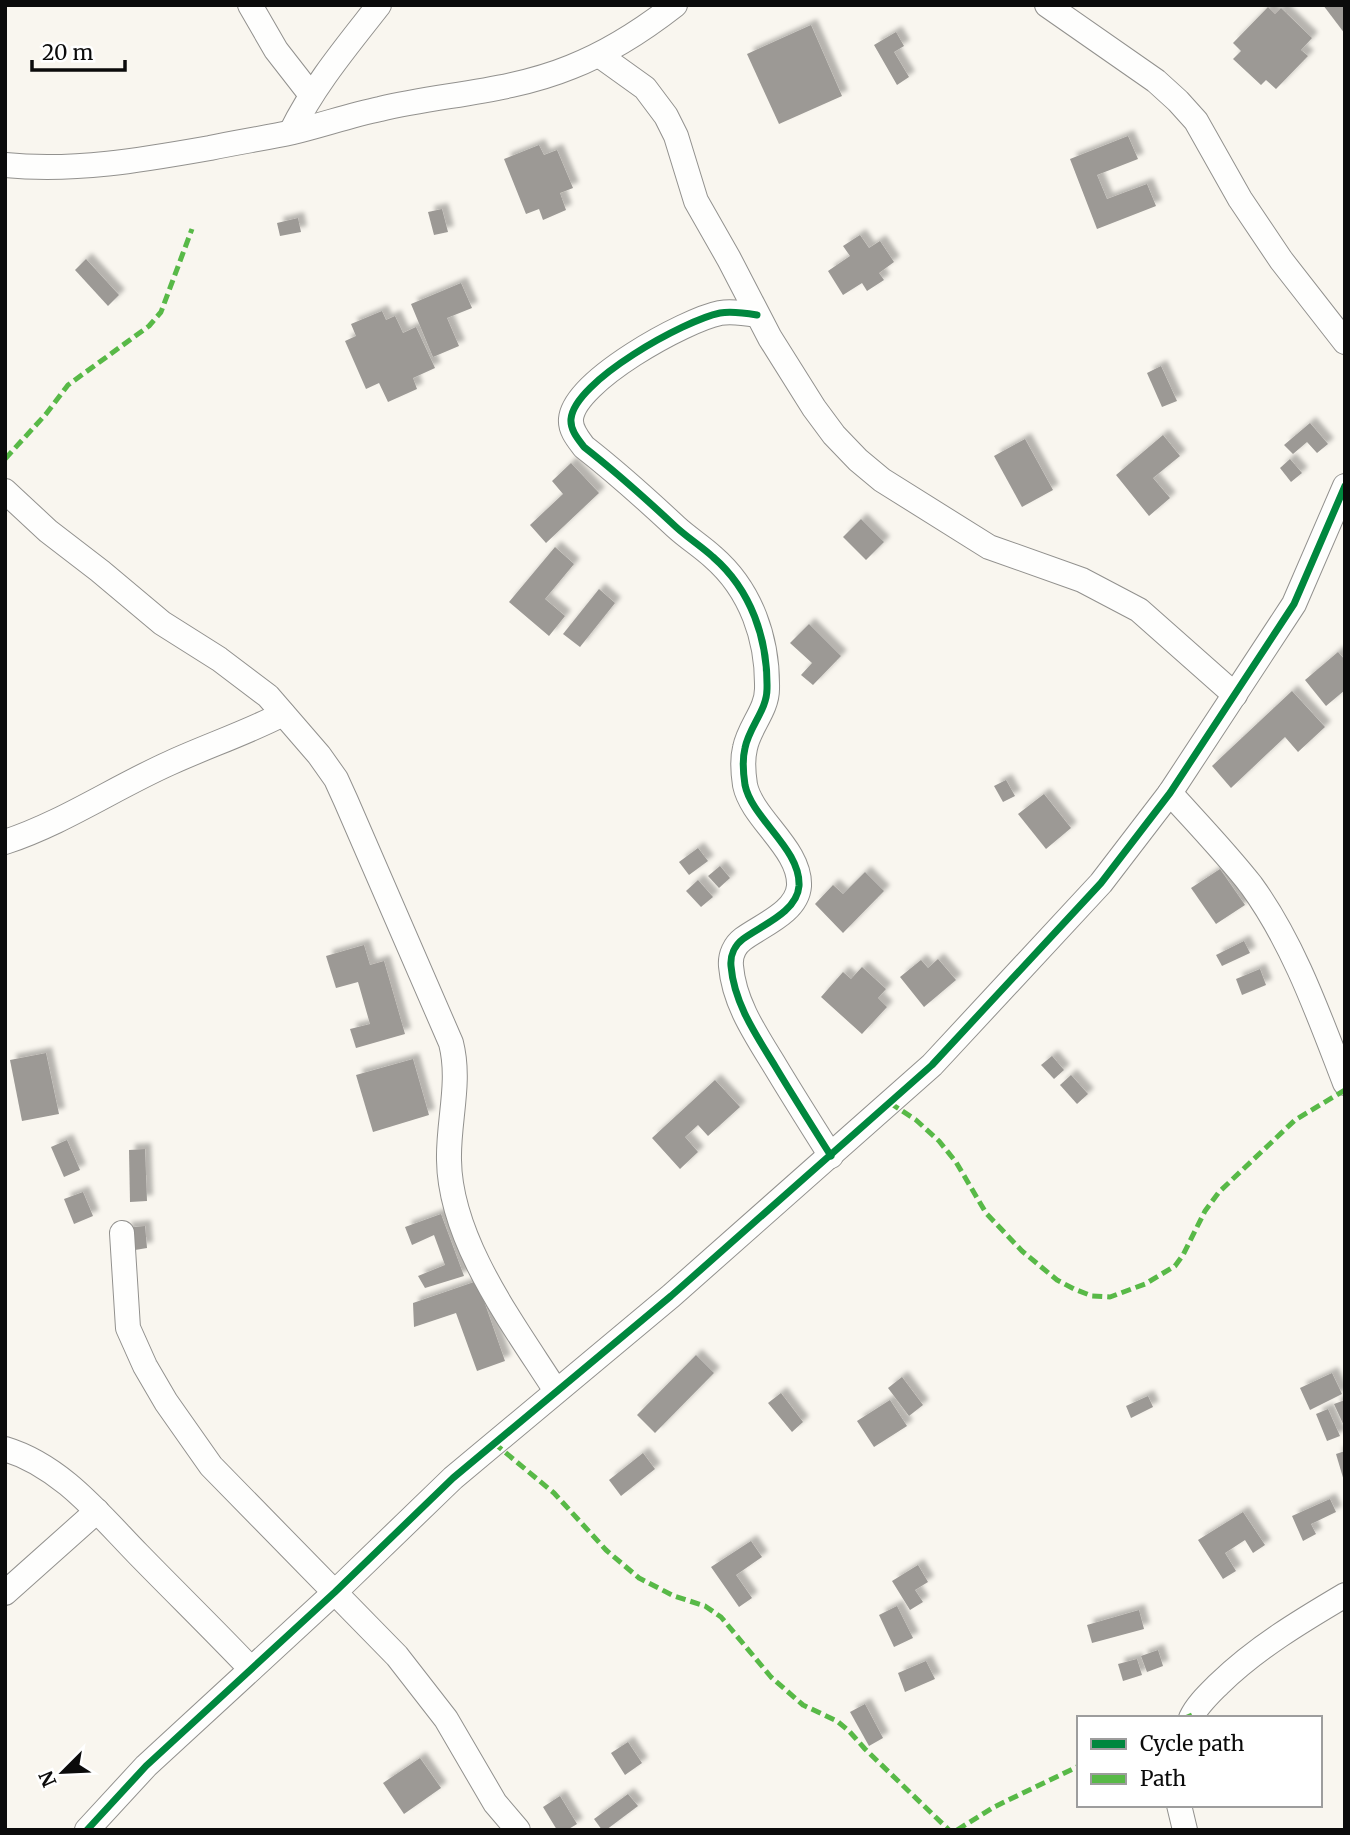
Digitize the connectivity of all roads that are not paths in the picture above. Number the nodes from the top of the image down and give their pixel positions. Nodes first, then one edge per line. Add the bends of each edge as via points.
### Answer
1 (250, 5) edge
2 (379, 5) edge
3 (675, 5) edge
4 (1047, 5) edge
5 (599, 55) junction
6 (311, 95) junction
7 (291, 132) junction
8 (5, 165) edge
9 (757, 315) junction
10 (1345, 342) edge
11 (1345, 486) edge
12 (5, 491) edge
13 (1235, 695) junction
14 (283, 714) junction
15 (1170, 793) junction
16 (5, 842) edge
17 (1345, 1083) edge
18 (831, 1156) junction
19 (122, 1233) dead end
20 (556, 1391) junction
21 (5, 1449) edge
22 (97, 1511) junction
23 (335, 1592) junction
24 (5, 1593) edge
25 (1345, 1595) edge
26 (251, 1669) junction
27 (1193, 1716) edge
28 (1179, 1807) edge
29 (87, 1830) edge
30 (518, 1830) edge
31 (1185, 1830) edge

1 - 6 street via 276,50
2 - 6 street
3 - 5 street
4 - 10 street via 1156,81 1196,121 1281,260
5 - 7 street via 507,87 382,108
5 - 9 street via 645,88 666,116 696,201
6 - 7 street
7 - 8 street via 93,166
9 - 13 street via 834,435 882,480 989,547 1120,598 1157,624
9 - 18 street via 721,313 672,331 585,391 571,419 575,436 584,447 715,558 757,617 767,691 745,747 744,779 754,808 787,853 799,885 787,909 741,940 730,963 736,994 752,1028
11 - 13 street via 1294,604
12 - 14 street via 162,623 259,689
13 - 15 street
14 - 16 street via 170,762 41,829
14 - 20 street via 336,779 438,1009 454,1055 449,1161 457,1208 477,1263
15 - 17 street via 1268,911 1307,987
15 - 18 street via 1101,883 941,1055
18 - 20 street
19 - 23 street via 128,1328 166,1402 211,1466
20 - 23 street via 453,1478
21 - 22 street via 56,1474
22 - 24 street
22 - 26 street
23 - 26 street
23 - 30 street via 433,1701 495,1802
25 - 27 street via 1242,1662
26 - 29 street via 146,1766
28 - 31 street

